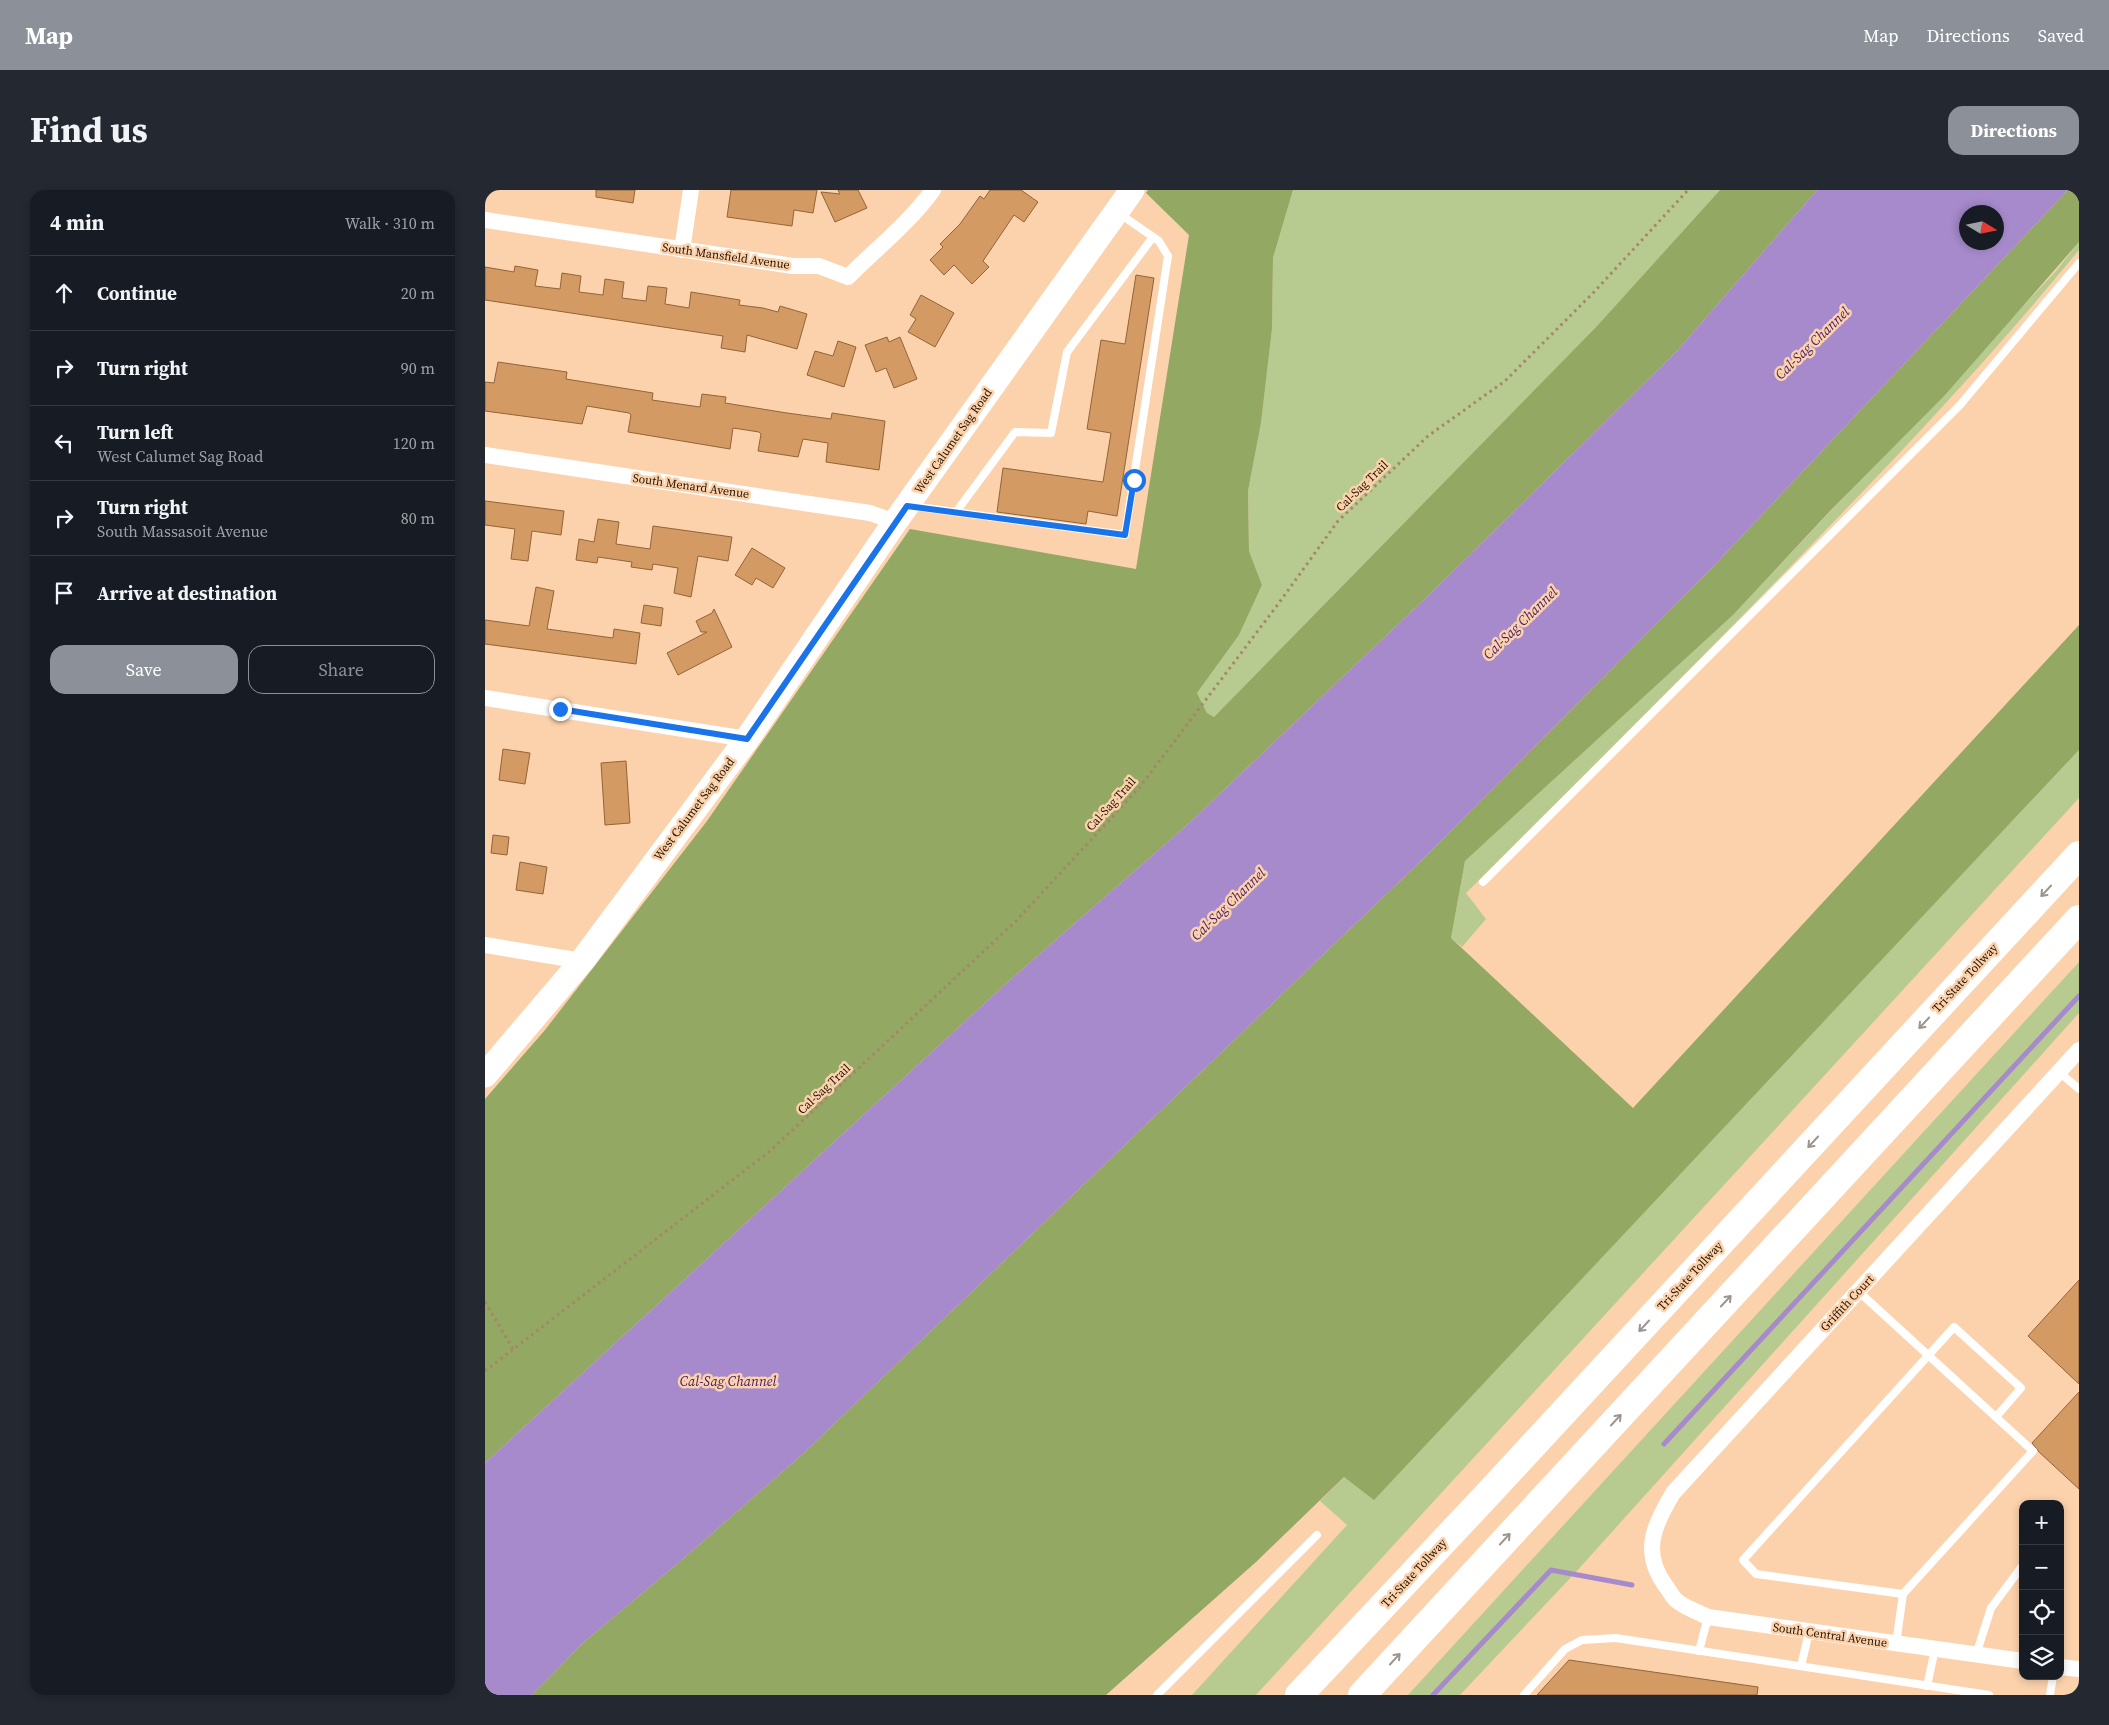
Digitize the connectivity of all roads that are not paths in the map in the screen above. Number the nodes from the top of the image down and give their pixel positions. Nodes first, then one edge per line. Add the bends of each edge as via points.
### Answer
1 (691, 190) edge
2 (1132, 190) edge
3 (932, 191) edge
4 (1117, 211) junction
5 (485, 220) edge
6 (1153, 237) junction
7 (682, 250) junction
8 (2079, 263) edge
9 (485, 455) edge
10 (956, 512) junction
11 (901, 514) junction
12 (485, 698) edge
13 (747, 739) junction
14 (2079, 855) edge
15 (1483, 882) dead end
16 (2079, 919) edge
17 (485, 946) edge
18 (582, 961) junction
19 (2079, 1050) edge
20 (2059, 1072) junction
21 (485, 1075) edge
22 (2079, 1089) edge
23 (1858, 1291) junction
24 (1928, 1355) junction
25 (1996, 1417) junction
26 (1317, 1535) dead end
27 (2019, 1570) edge
28 (1656, 1572) joint
29 (1903, 1594) junction
30 (1708, 1617) junction
31 (1809, 1632) junction
32 (1896, 1644) junction
33 (1935, 1649) junction
34 (1699, 1651) junction
35 (1976, 1655) junction
36 (2019, 1660) edge
37 (1801, 1666) junction
38 (2064, 1667) edge
39 (2079, 1669) edge
40 (2052, 1680) edge
41 (1927, 1686) junction
42 (1157, 1695) edge
43 (1299, 1695) edge
44 (1362, 1695) edge
45 (1524, 1695) edge
46 (1989, 1695) edge
47 (2050, 1695) edge

1 - 7 street
2 - 4 main road, West Calumet Sag Road
3 - 7 street, South Mansfield Avenue via 905,225 848,277 819,266 793,266
4 - 6 lane
4 - 11 main road, West Calumet Sag Road
5 - 7 street, South Mansfield Avenue
6 - 10 lane via 1067,352 1051,433 1015,432
6 - 10 lane via 1168,256 1125,535
8 - 15 lane via 1960,405
9 - 11 street, South Menard Avenue via 870,513
10 - 11 lane
11 - 13 main road, West Calumet Sag Road
12 - 13 street
13 - 18 main road, West Calumet Sag Road
14 -> 43 highway, Tri-State Tollway
44 -> 16 highway
17 - 18 street
18 - 21 main road, West Calumet Sag Road
19 - 20 street, Griffith Court
20 - 22 lane
20 - 23 street, Griffith Court
23 - 24 lane
23 - 28 street, Griffith Court via 1673,1493 1653,1535 1652,1557
24 - 25 lane
24 - 25 lane via 1954,1327 2021,1388
24 - 29 lane via 1743,1560 1756,1574
25 - 29 lane via 2033,1451
26 - 42 lane
27 - 35 lane via 1991,1608
28 - 30 street, South Central Avenue via 1677,1600
29 - 32 lane
30 - 31 street, South Central Avenue
30 - 34 lane
31 - 32 street, South Central Avenue
31 - 37 lane
32 - 33 street, South Central Avenue
33 - 35 street, South Central Avenue
33 - 41 lane
34 - 37 lane
34 - 45 lane via 1616,1638 1582,1640 1565,1649
35 - 36 street, South Central Avenue
37 - 41 lane
38 - 39 street
40 - 47 lane
41 - 46 lane

